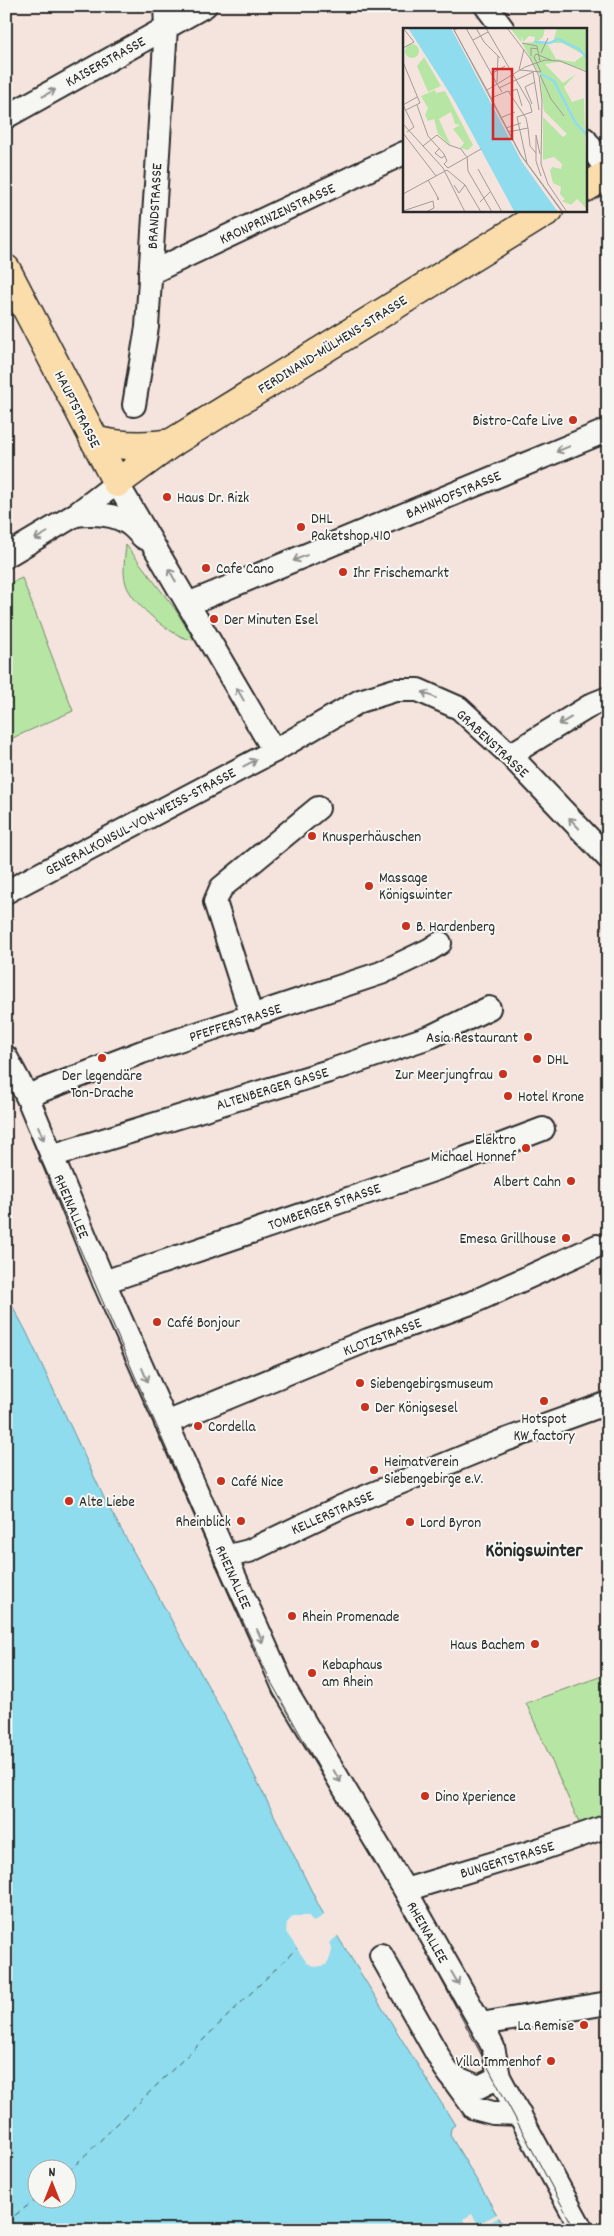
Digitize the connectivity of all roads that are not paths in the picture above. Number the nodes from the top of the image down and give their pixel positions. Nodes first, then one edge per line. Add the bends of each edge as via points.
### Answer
1 (205, 6) edge
2 (486, 6) edge
3 (165, 17) edge
4 (501, 28) edge
5 (6, 117) edge
6 (586, 140) edge
7 (403, 153) edge
8 (608, 173) edge
9 (586, 187) edge
10 (547, 211) edge
11 (150, 273) junction
12 (9, 282) edge
13 (134, 405) dead end
14 (608, 430) edge
15 (94, 440) junction
16 (173, 442) junction
17 (117, 482) junction
18 (75, 515) junction
19 (155, 546) junction
20 (6, 556) edge
21 (188, 604) junction
22 (608, 698) edge
23 (274, 751) junction
24 (510, 755) junction
25 (318, 808) dead end
26 (608, 858) edge
27 (6, 892) edge
28 (440, 943) dead end
29 (489, 1008) dead end
30 (252, 1017) junction
31 (6, 1057) edge
32 (26, 1096) junction
33 (542, 1129) dead end
34 (51, 1156) junction
35 (596, 1246) dead end
36 (104, 1282) junction
37 (608, 1403) edge
38 (166, 1423) junction
39 (225, 1557) junction
40 (608, 1826) edge
41 (405, 1890) junction
42 (380, 1954) dead end
43 (608, 2002) edge
44 (481, 2024) junction
45 (452, 2076) junction
46 (500, 2077) junction
47 (520, 2114) junction
48 (582, 2230) edge

1 - 3 street, KAISERSTRASSE
2 - 4 street
5 -> 3 street, KAISERSTRASSE
3 - 11 street, BRANDSTRASSE
6 - 8 street
7 - 11 street, KRONPRINZENSTRASSE
8 - 9 main road
10 - 16 main road, FERDINAND-MÜLHENS-STRASSE
11 - 13 street, BRANDSTRASSE via 147,327
12 - 15 main road, HAUPTSTRASSE
14 -> 21 street, BAHNHOFSTRASSE
15 - 16 main road via 124,446
15 - 17 main road, HAUPTSTRASSE
16 - 17 main road, FERDINAND-MÜLHENS-STRASSE
17 - 18 street
17 - 19 street, HAUPTSTRASSE
18 - 19 street, HAUPTSTRASSE via 99,514 120,519
18 -> 20 street
21 -> 19 street, HAUPTSTRASSE
23 -> 21 street, HAUPTSTRASSE
22 -> 24 street
24 -> 23 street, GRABENSTRASSE via 459,708 418,690 395,690 360,701
27 -> 23 street, GENERALKONSUL-VON-WEISS-STRASSE
26 -> 24 street, GRABENSTRASSE
25 - 30 street via 221,888 215,902
28 - 30 street, PFEFFERSTRASSE via 380,973
29 - 34 street, ALTENBERGER GASSE via 432,1036 329,1071
30 - 32 street, PFEFFERSTRASSE via 142,1052
31 - 32 street, RHEINALLEE
32 -> 34 street, RHEINALLEE
33 - 36 street, TOMBERGER STRASSE via 445,1166
34 - 36 street, RHEINALLEE
35 - 38 street, KLOTZSTRASSE via 471,1303 368,1340
36 -> 38 street, RHEINALLEE
37 - 39 street, KELLERSTRASSE via 500,1442 343,1506 249,1551
38 - 39 street, RHEINALLEE
39 -> 41 street, RHEINALLEE via 284,1688
40 - 41 street, BUNGERTSTRASSE
41 -> 44 street, RHEINALLEE
42 - 45 street
43 - 44 street
44 - 46 street, RHEINALLEE via 493,2047
45 - 46 street via 479,2087
45 - 47 street via 474,2108 493,2113
46 - 47 street, RHEINALLEE
47 - 48 street, RHEINALLEE

